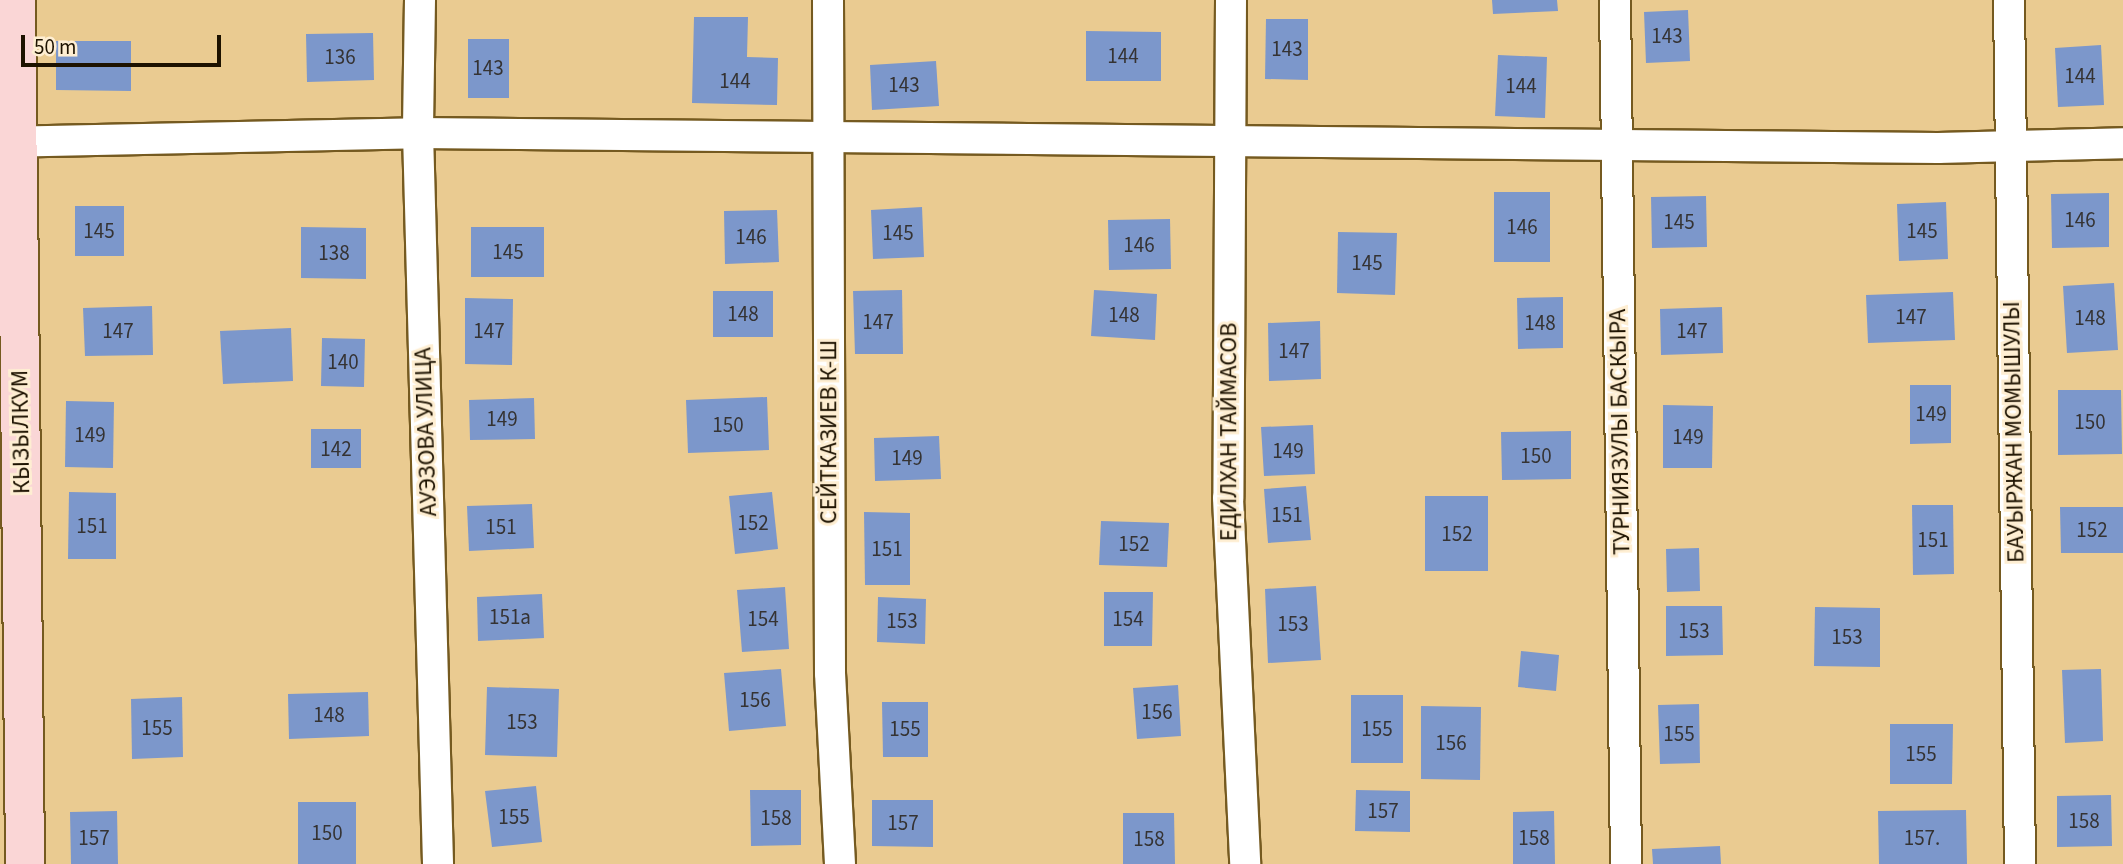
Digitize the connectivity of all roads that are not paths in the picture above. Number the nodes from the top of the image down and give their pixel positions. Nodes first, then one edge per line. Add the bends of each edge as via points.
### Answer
1 (16, 0) edge
2 (419, 0) edge
3 (828, 0) edge
4 (1231, 0) edge
5 (1615, 0) edge
6 (2009, 0) edge
7 (418, 133) junction
8 (827, 139) junction
9 (1230, 139) junction
10 (9, 141) edge
11 (2123, 142) edge
12 (1616, 144) junction
13 (2010, 145) junction
14 (25, 864) edge
15 (438, 864) edge
16 (840, 864) edge
17 (1244, 864) edge
18 (1626, 864) edge
19 (2020, 864) edge

1 - 10 street, КЫЗЫЛКУМ
2 - 7 street, АУЭЗОВА УЛИЦА
3 - 8 street, СЕЙТКАЗИЕВ К-Ш
4 - 9 street, ЕДИЛХАН ТАЙМАСОВ
5 - 12 street, ТУРНИЯЗУЛЫ БАСКЫРА
6 - 13 street, БАУЫРЖАН МОМЫШУЛЫ
7 - 8 street
7 - 10 street
7 - 15 street, АУЭЗОВА УЛИЦА
8 - 9 street
8 - 16 street, СЕЙТКАЗИЕВ К-Ш via 830,673
9 - 12 street
9 - 17 street, ЕДИЛХАН ТАЙМАСОВ via 1227,498
10 - 14 street, КЫЗЫЛКУМ
11 - 13 street
12 - 13 street
12 - 18 street, ТУРНИЯЗУЛЫ БАСКЫРА
13 - 19 street, БАУЫРЖАН МОМЫШУЛЫ

